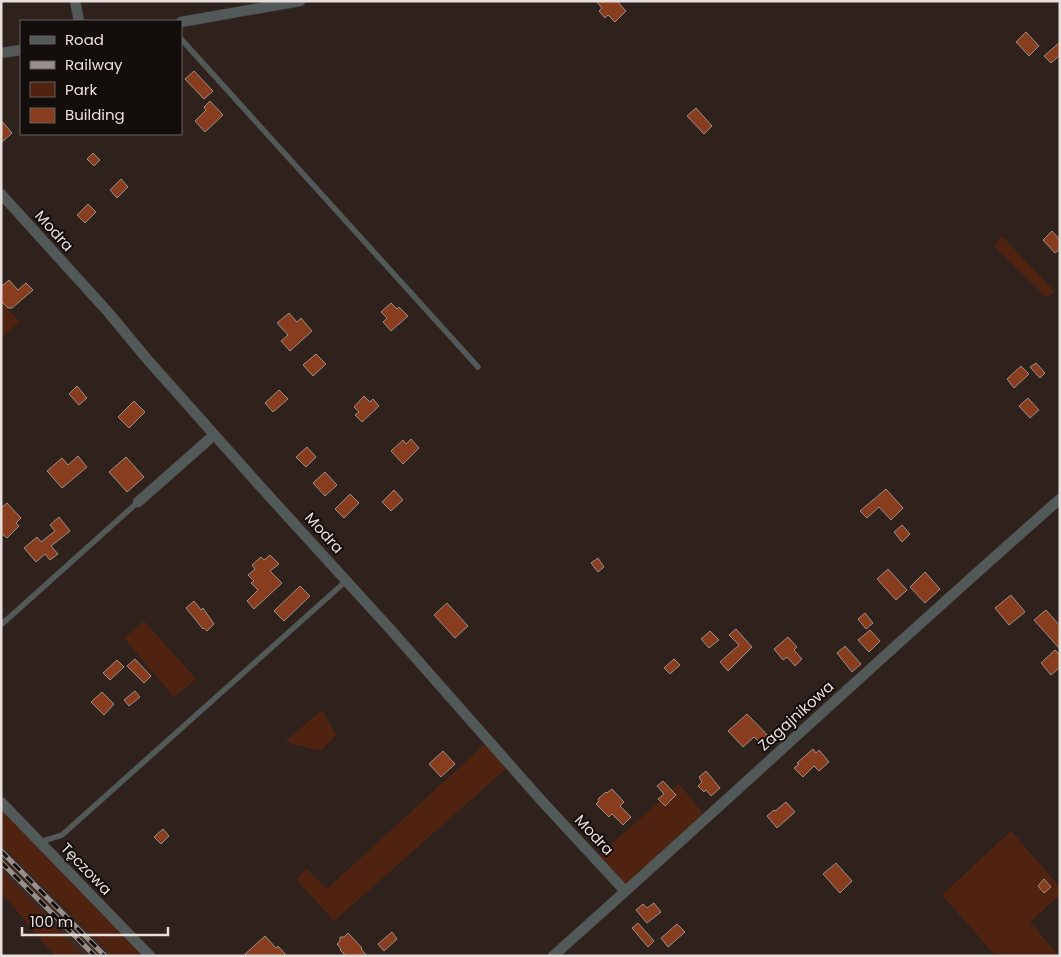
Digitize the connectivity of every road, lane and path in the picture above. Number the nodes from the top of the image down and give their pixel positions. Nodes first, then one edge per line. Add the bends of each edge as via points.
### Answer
1 (75, 1) edge
2 (300, 1) edge
3 (78, 20) edge
4 (182, 22) edge
5 (182, 40) edge
6 (20, 50) edge
7 (1, 53) edge
8 (1, 194) edge
9 (478, 367) dead end
10 (214, 435) junction
11 (1060, 500) edge
12 (138, 502) joint
13 (347, 581) junction
14 (1, 625) edge
15 (1, 802) edge
16 (39, 842) junction
17 (625, 891) junction
18 (150, 956) edge
19 (553, 956) edge

1 - 3 street
2 - 4 street
5 - 9 lane
6 - 7 street
8 - 10 street, Modra
10 - 12 street
10 - 13 street, Modra
11 - 17 street, Zagajnikowa
12 - 14 lane
13 - 16 lane via 62,835
13 - 17 street, Modra
15 - 16 street, Tęczowa
16 - 18 street, Tęczowa
17 - 19 street, Zagajnikowa

